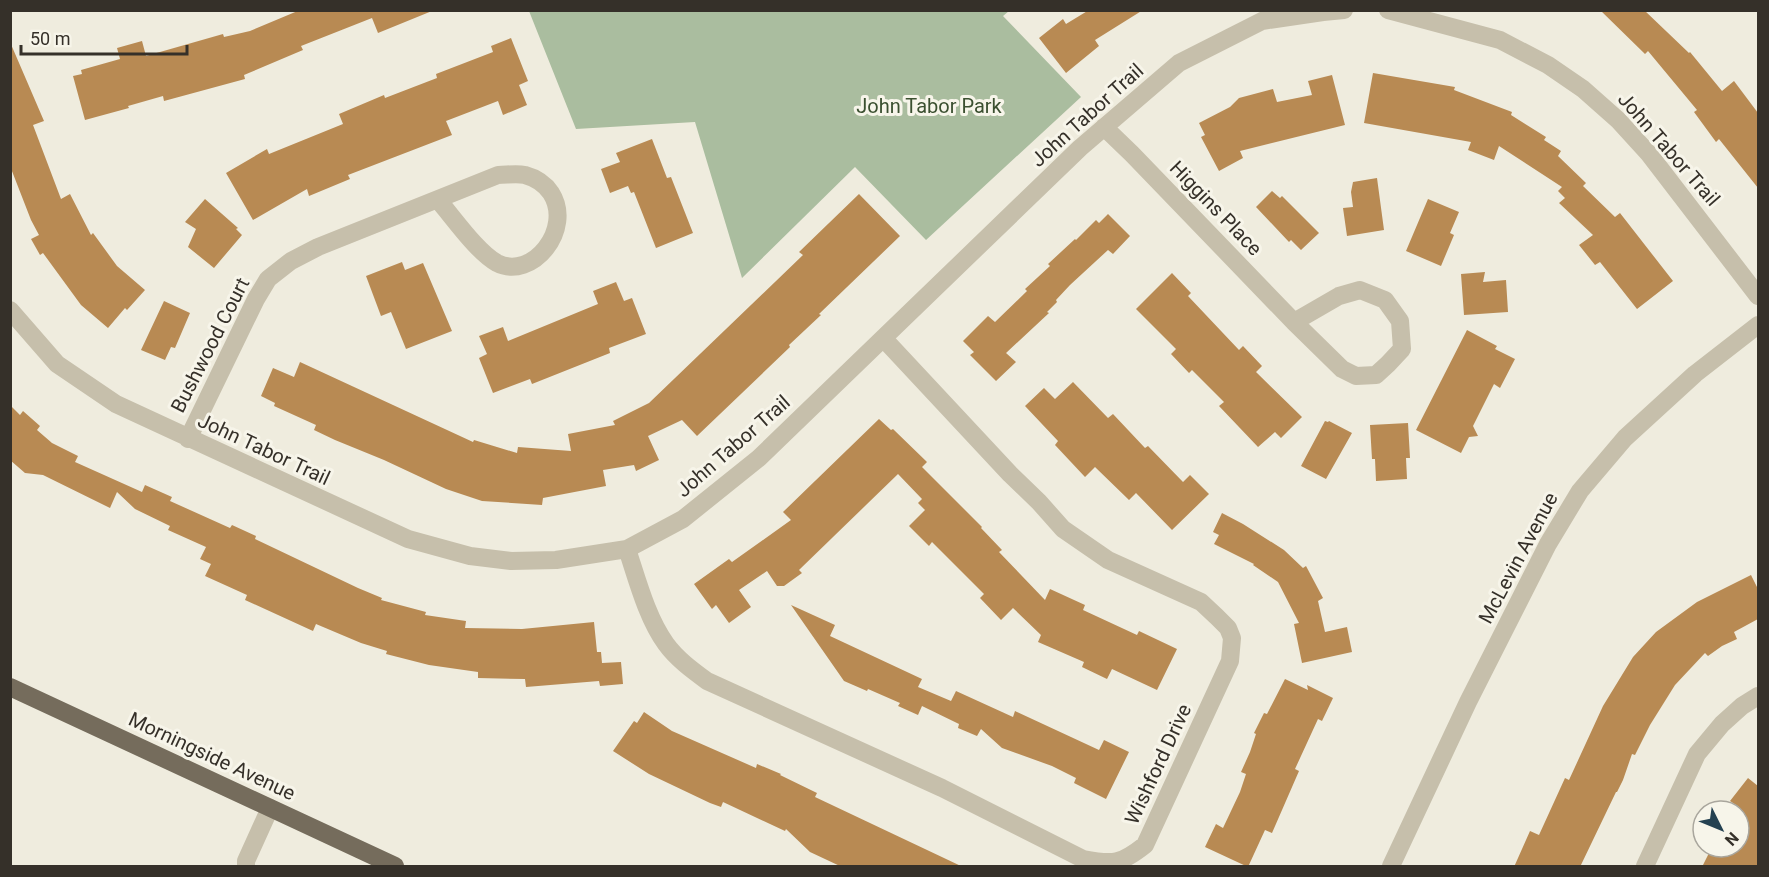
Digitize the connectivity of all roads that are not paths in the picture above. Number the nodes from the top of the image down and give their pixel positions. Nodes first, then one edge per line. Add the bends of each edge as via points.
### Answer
1 (1344, 10) edge
2 (1388, 10) edge
3 (1104, 127) junction
4 (438, 200) junction
5 (1758, 296) edge
6 (10, 310) edge
7 (1294, 322) junction
8 (1758, 325) edge
9 (884, 339) junction
10 (188, 439) junction
11 (627, 549) junction
12 (10, 687) edge
13 (1758, 696) edge
14 (270, 808) junction
15 (246, 867) edge
16 (395, 867) edge
17 (1391, 867) edge
18 (1645, 867) edge

1 - 3 street, John Tabor Trail via 1262,21 1179,63
2 - 5 street, John Tabor Trail via 1500,40 1583,89 1649,154
3 - 7 street, Higgins Place
3 - 9 street, John Tabor Trail
4 - 4 street, Bushwood Court via 498,264 522,265 533,259 544,251 557,227 554,200 543,184 526,175 498,175
4 - 10 street, Bushwood Court via 318,247 268,279
6 - 10 street, John Tabor Trail via 57,364 116,404
7 - 7 street, Higgins Place via 1342,369 1356,376 1376,375 1402,349 1401,321 1385,300 1360,290 1339,296
8 - 17 street, McLevin Avenue via 1695,374 1625,438 1580,491 1548,543 1468,702
9 - 11 street, John Tabor Trail via 721,490 683,519
9 - 11 street, Wishford Drive via 1063,529 1108,560 1201,602 1228,628 1232,638 1230,661 1145,845 1128,858 1107,864 1083,860 942,788 707,681 665,643 654,624
10 - 11 street, John Tabor Trail via 408,539 470,556 511,561 556,560
12 - 14 main road, Morningside Avenue
13 - 18 street via 1722,724 1697,753
14 - 15 street
14 - 16 main road, Morningside Avenue

